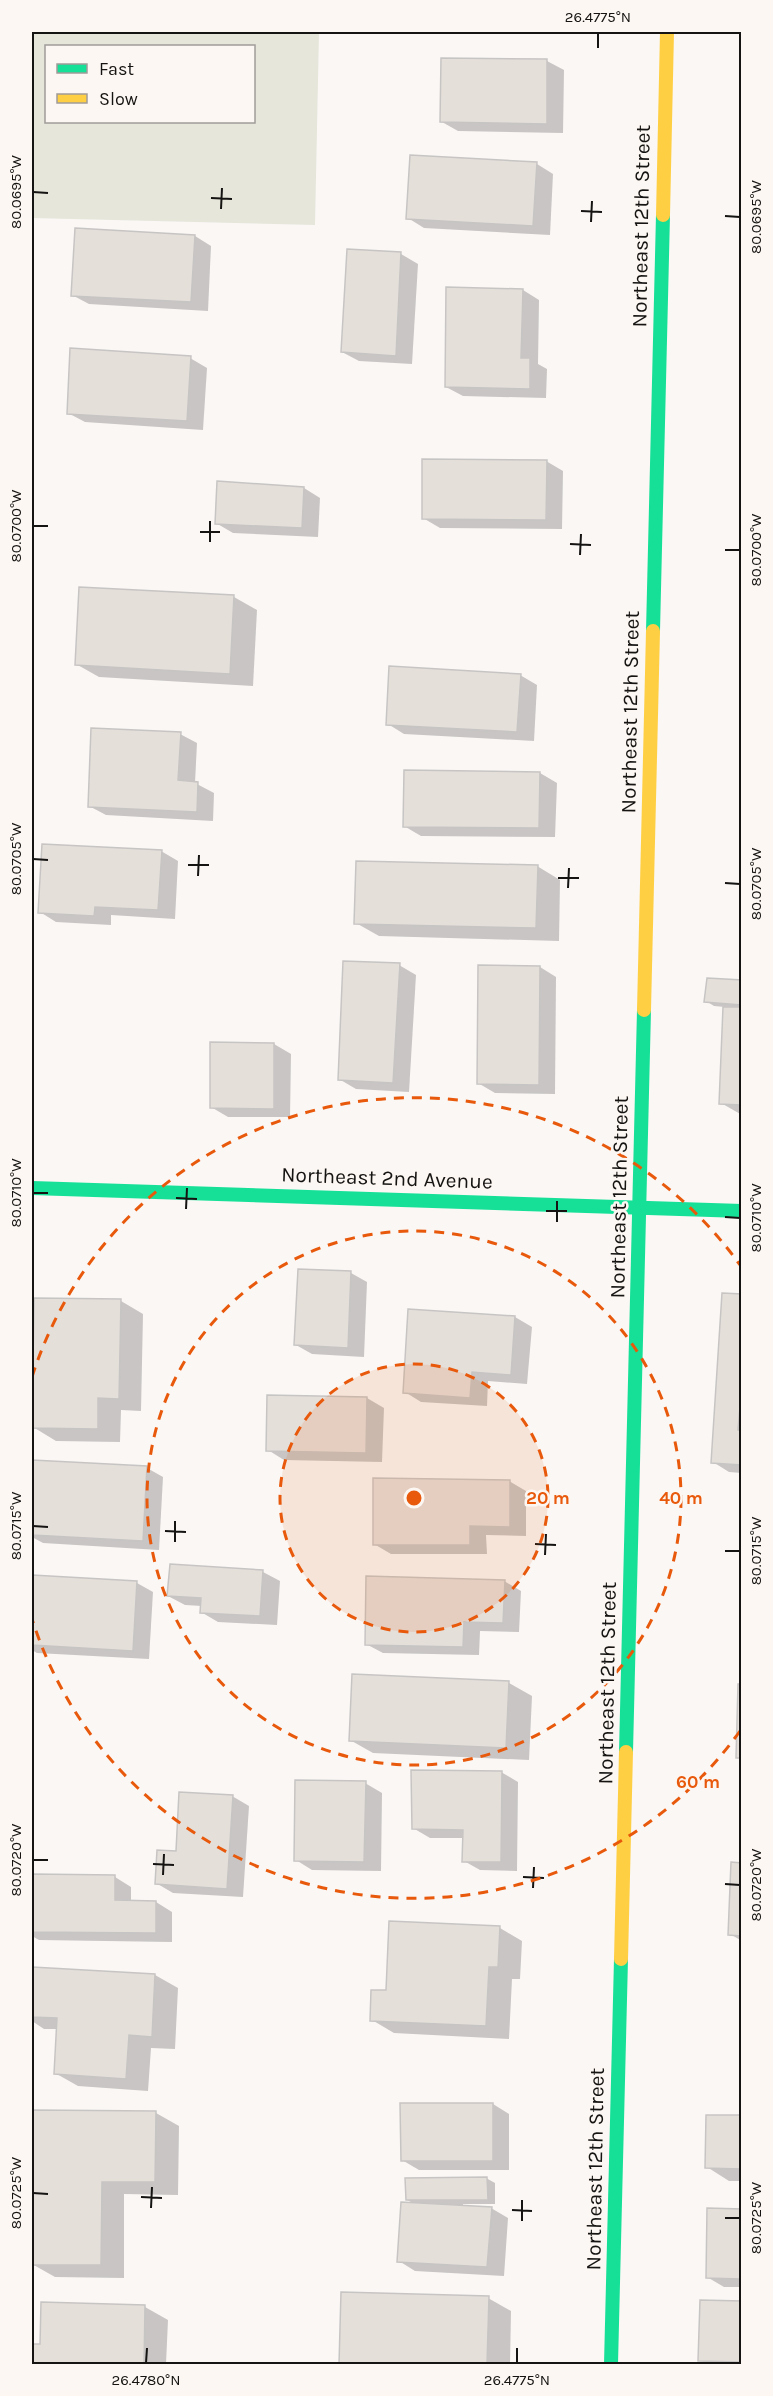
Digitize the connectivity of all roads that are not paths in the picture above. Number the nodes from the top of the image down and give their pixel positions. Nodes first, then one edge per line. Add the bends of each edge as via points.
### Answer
1 (667, 32) edge
2 (32, 1188) edge
3 (639, 1207) junction
4 (741, 1211) edge
5 (611, 2364) edge

1 - 3 street, Northeast 12th Street
2 - 3 street, Northeast 2nd Avenue
3 - 4 street, Northeast 2nd Avenue
3 - 5 street, Northeast 12th Street

